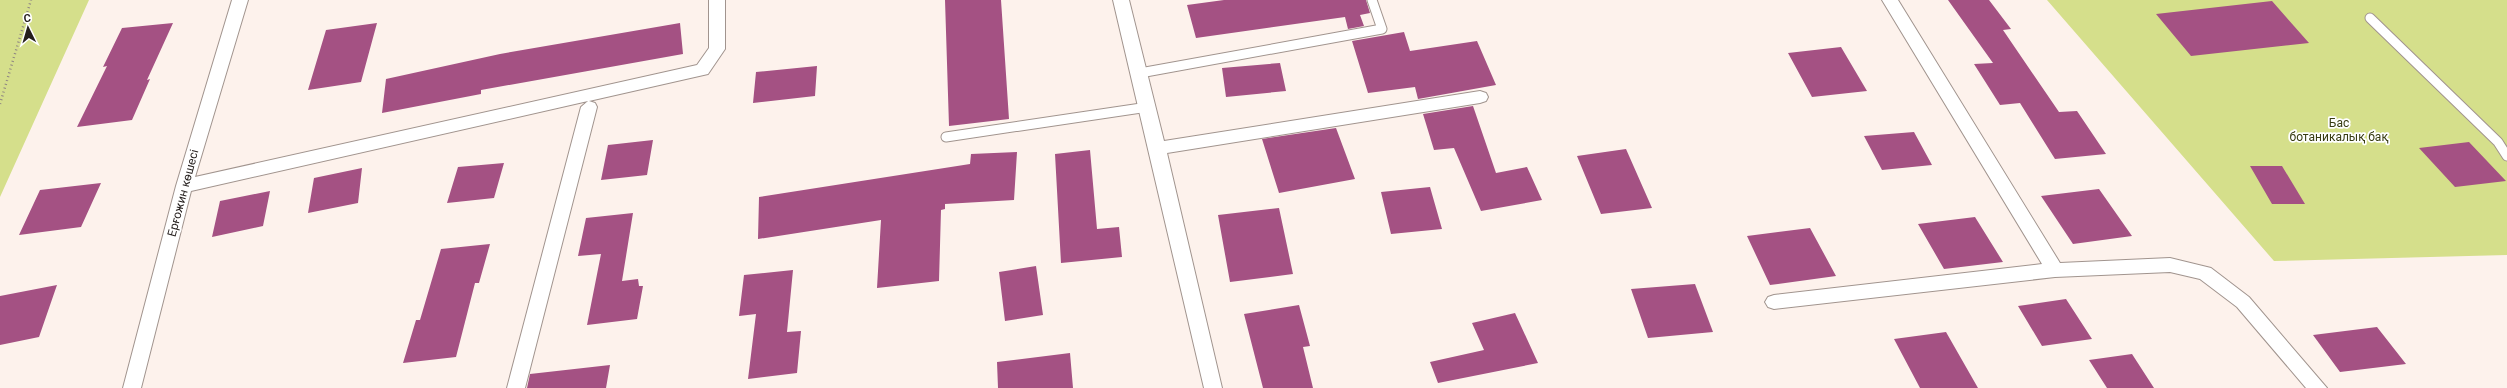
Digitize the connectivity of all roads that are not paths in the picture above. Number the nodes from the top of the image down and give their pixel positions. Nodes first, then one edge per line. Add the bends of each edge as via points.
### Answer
1 (240, 0) edge
2 (717, 0) edge
3 (1121, 0) edge
4 (1372, 0) edge
5 (1890, 0) edge
6 (2370, 18) dead end
7 (1140, 73) junction
8 (1480, 97) dead end
9 (589, 107) dead end
10 (1148, 107) junction
11 (946, 136) dead end
12 (1158, 148) junction
13 (2507, 156) edge
14 (184, 186) junction
15 (2055, 270) junction
16 (1774, 302) dead end
17 (132, 388) edge
18 (516, 388) edge
19 (1213, 388) edge
20 (2318, 388) edge

1 - 14 street, Ерғожин көшесі
2 - 14 street via 717,49 702,70
3 - 7 street
4 - 7 lane via 1382,29
5 - 15 street
6 - 13 lane via 2498,142
7 - 10 street
8 - 12 street
9 - 18 street
10 - 11 lane
10 - 12 street
12 - 19 street
14 - 17 street, Ерғожин көшесі
15 - 16 street
15 - 20 street via 2170,265 2205,273 2243,302

